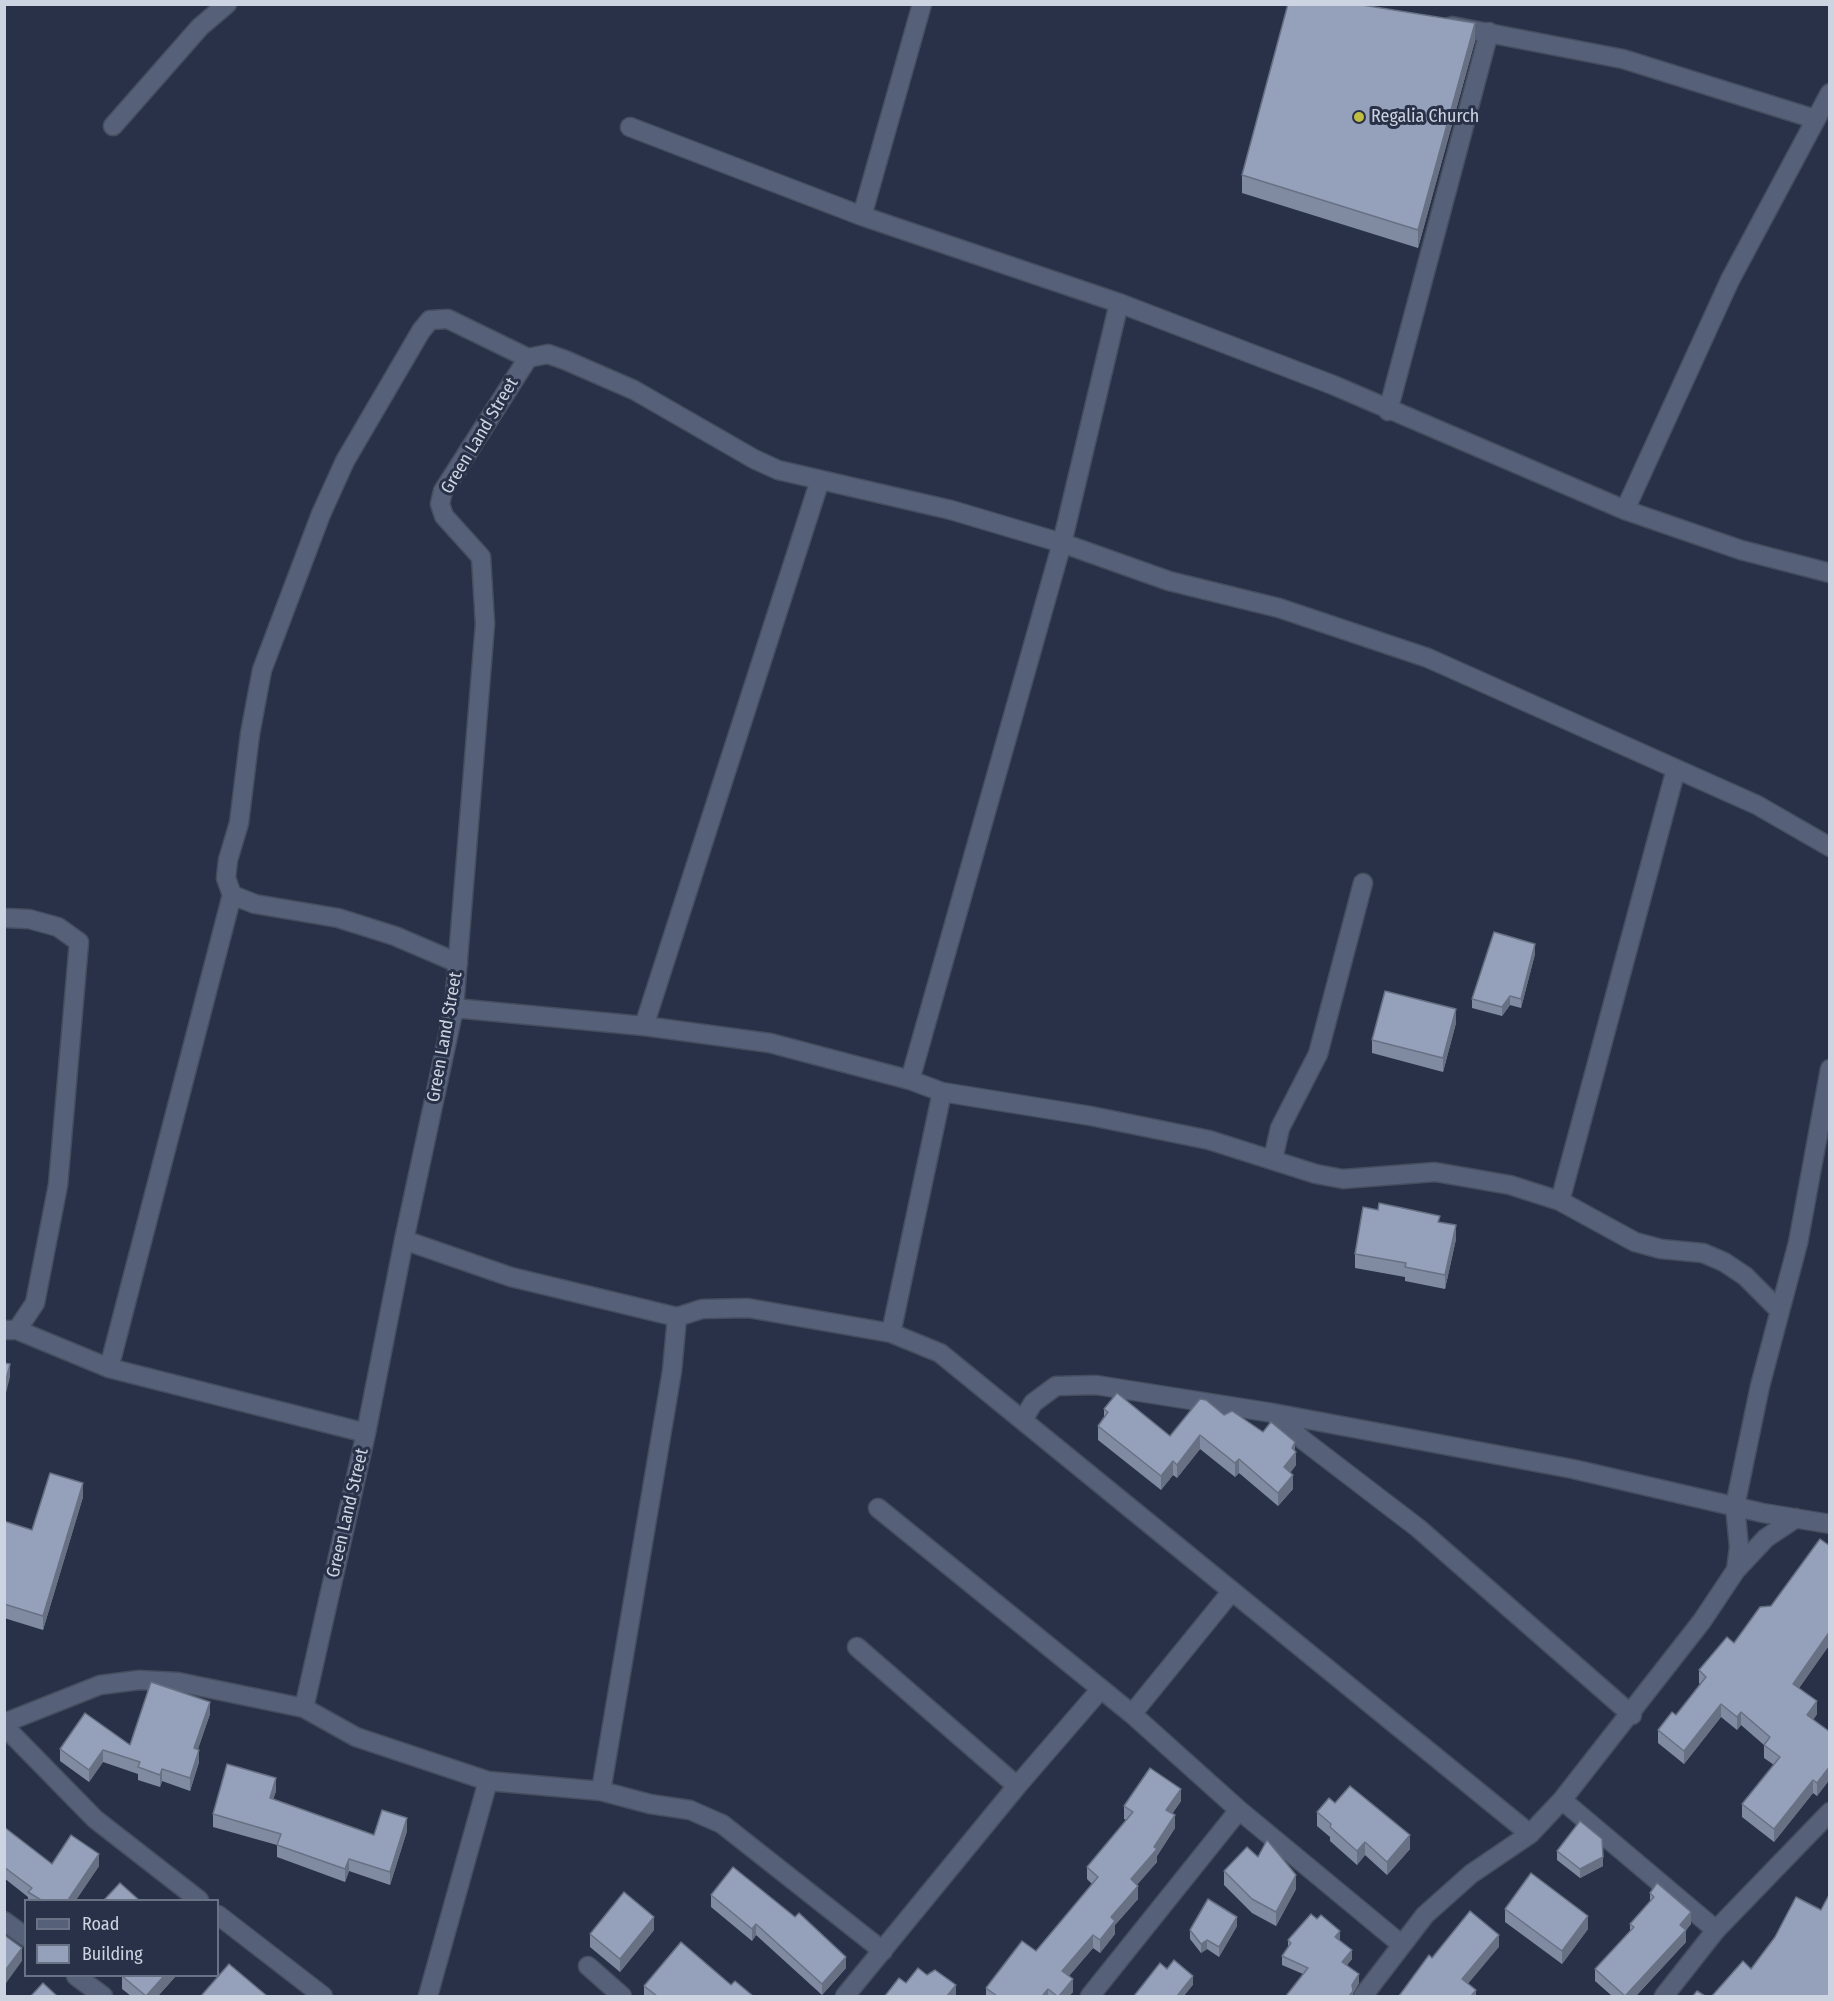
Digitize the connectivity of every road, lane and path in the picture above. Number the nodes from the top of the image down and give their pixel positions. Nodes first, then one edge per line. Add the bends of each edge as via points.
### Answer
1 (227, 4) edge
2 (922, 4) edge
3 (1431, 22) edge
4 (1489, 32) junction
5 (1830, 93) edge
6 (1815, 119) junction
7 (113, 126) dead end
8 (630, 127) dead end
9 (862, 216) junction
10 (1119, 303) junction
11 (528, 358) junction
12 (1388, 411) junction
13 (820, 480) junction
14 (1625, 510) junction
15 (1062, 543) junction
16 (1830, 573) edge
17 (1676, 769) junction
18 (1830, 847) edge
19 (1363, 883) dead end
20 (232, 895) junction
21 (4, 918) edge
22 (458, 963) junction
23 (454, 1008) junction
24 (644, 1026) junction
25 (1830, 1069) edge
26 (910, 1080) junction
27 (942, 1092) junction
28 (1273, 1159) junction
29 (1560, 1201) junction
30 (404, 1240) junction
31 (1779, 1310) junction
32 (677, 1317) junction
33 (11, 1330) edge
34 (891, 1333) junction
35 (109, 1368) junction
36 (1273, 1413) junction
37 (1023, 1420) junction
38 (366, 1433) junction
39 (1735, 1506) junction
40 (878, 1508) dead end
41 (1796, 1518) junction
42 (1830, 1524) edge
43 (1736, 1570) junction
44 (1232, 1591) junction
45 (857, 1647) dead end
46 (1100, 1690) junction
47 (304, 1708) junction
48 (1132, 1714) junction
49 (1632, 1715) junction
50 (4, 1724) edge
51 (488, 1781) junction
52 (1017, 1786) junction
53 (601, 1791) junction
54 (1563, 1800) junction
55 (1239, 1810) junction
56 (1830, 1812) edge
57 (1530, 1834) junction
58 (198, 1899) edge
59 (219, 1916) edge
60 (4, 1922) edge
61 (1716, 1930) junction
62 (24, 1936) edge
63 (1402, 1945) junction
64 (883, 1951) junction
65 (588, 1966) dead end
66 (77, 1977) edge
67 (103, 1996) edge
68 (323, 1996) edge
69 (428, 1996) edge
70 (622, 1996) edge
71 (846, 1996) edge
72 (1090, 1996) edge
73 (1363, 1996) edge
74 (1664, 1996) edge

1 - 7 street via 200,27
2 - 9 street
3 - 4 street
4 - 6 street via 1623,59
4 - 12 street
5 - 6 street
6 - 14 street via 1730,280
8 - 9 street
9 - 10 street
10 - 12 street via 1333,385
10 - 15 street
11 - 13 street via 548,354 565,360 634,390 753,459 778,470
11 - 20 street via 448,319 430,320 345,461 262,670 239,823 228,860 226,878
11 - 22 street, Green Land Street via 442,491 440,504 444,516 481,557 484,590 485,624
12 - 14 street
13 - 15 street via 951,510
13 - 24 street
14 - 16 street via 1741,550
15 - 17 street via 1169,581 1279,608 1428,657
15 - 26 street
17 - 18 street via 1757,805
17 - 29 street
19 - 28 street via 1318,1054 1280,1128
20 - 22 street via 255,904 338,918 395,936
20 - 35 street
21 - 33 street via 29,919 58,927 79,942 58,1185 35,1303
22 - 23 street, Green Land Street
23 - 24 street
23 - 30 street, Green Land Street
24 - 26 street via 770,1043
25 - 31 street via 1801,1233
26 - 27 street
27 - 28 street via 1155,1129
27 - 34 street
28 - 29 street via 1343,1179 1435,1172 1510,1185
29 - 31 street via 1635,1242 1703,1253 1724,1262 1745,1276
30 - 32 street via 511,1277
30 - 38 street, Green Land Street
31 - 39 street
32 - 34 street via 702,1309 748,1308
32 - 53 street via 672,1371
33 - 35 street
34 - 37 street via 940,1353
35 - 38 street
36 - 37 street via 1096,1385 1056,1386 1033,1403
36 - 39 street via 1574,1469
36 - 49 street via 1418,1528
37 - 44 street
38 - 47 street, Green Land Street
39 - 41 street
39 - 43 street via 1739,1547
40 - 46 street
41 - 42 street
41 - 43 street via 1766,1538
43 - 49 street
44 - 48 street
44 - 57 street
45 - 52 street
46 - 48 street
46 - 52 street
47 - 50 street via 178,1682 139,1680 100,1685
47 - 51 street via 356,1737
48 - 55 street
49 - 54 street
50 - 58 street via 95,1819
51 - 53 street
51 - 69 street
52 - 64 street
53 - 64 street via 650,1804 690,1809 722,1824
54 - 57 street
54 - 61 street
55 - 63 street
55 - 72 street
56 - 61 street
57 - 63 street via 1471,1874 1425,1915
59 - 68 street
60 - 62 street
61 - 74 street
63 - 73 street
64 - 71 street
65 - 70 street
66 - 67 street

